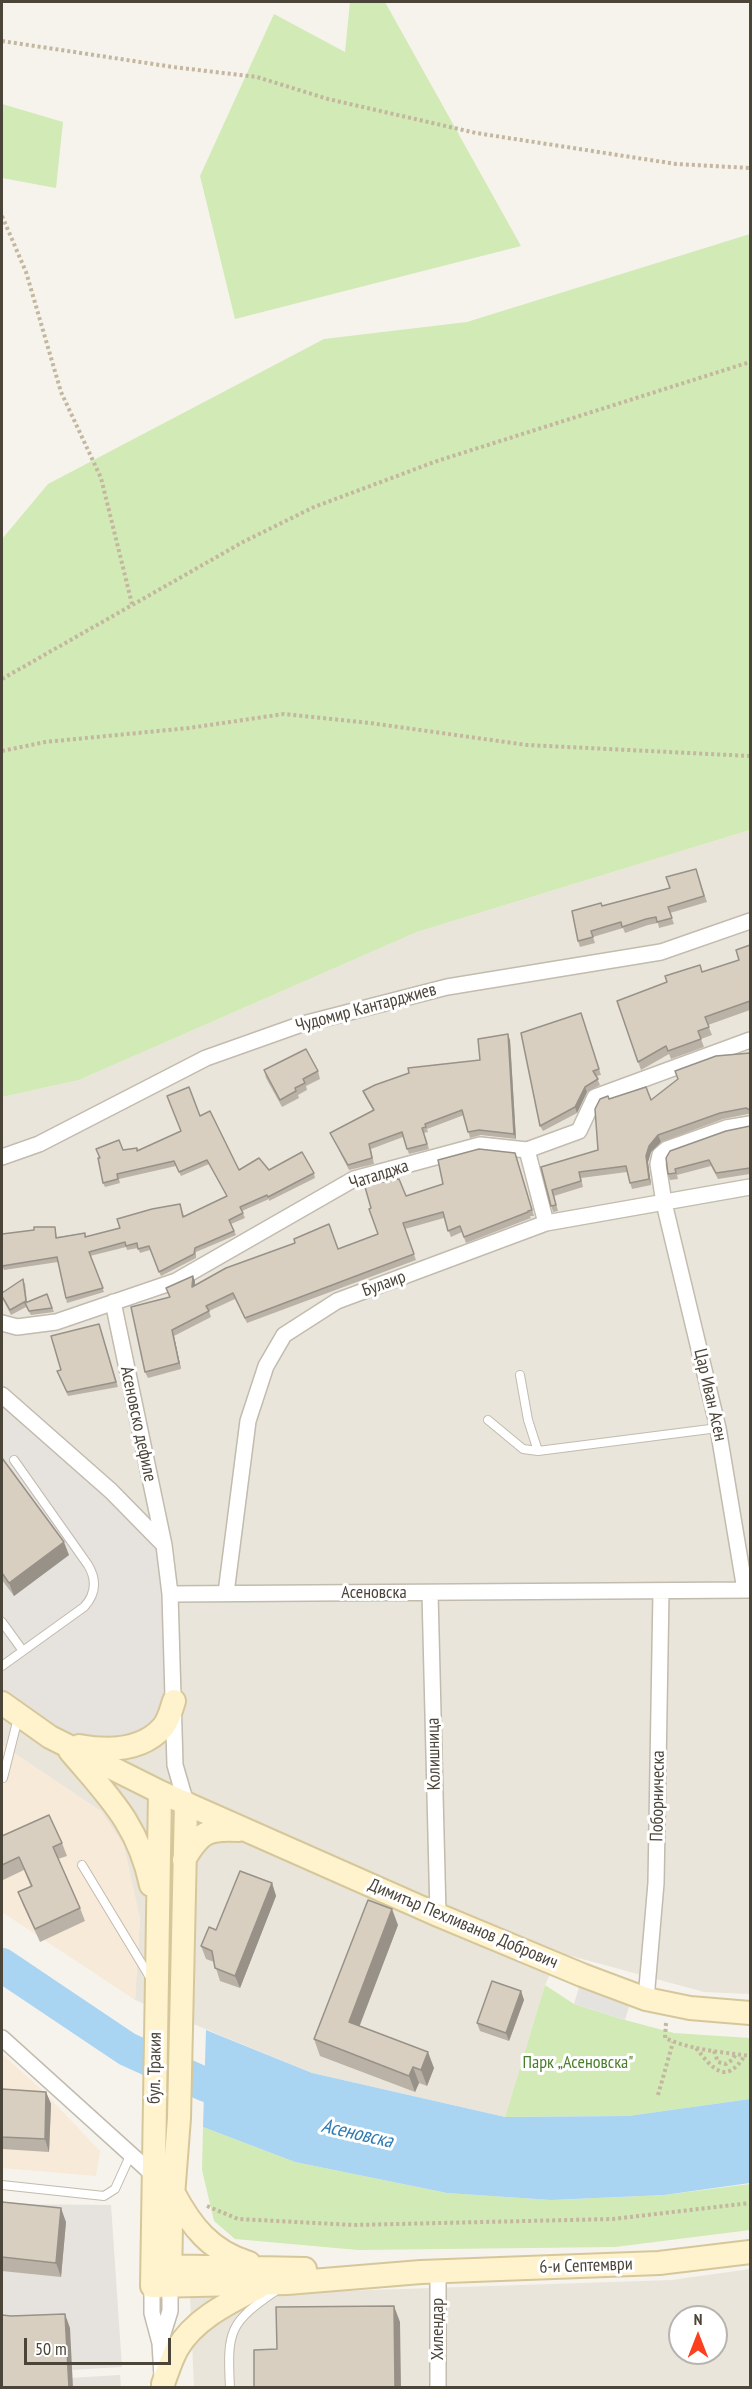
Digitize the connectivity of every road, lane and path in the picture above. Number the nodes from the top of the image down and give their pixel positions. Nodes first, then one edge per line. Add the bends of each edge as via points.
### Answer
1 (2, 41) edge
2 (750, 168) edge
3 (2, 216) edge
4 (750, 362) edge
5 (132, 604) junction
6 (2, 679) edge
7 (2, 751) edge
8 (750, 756) edge
9 (750, 921) edge
10 (750, 1040) edge
11 (750, 1124) edge
12 (528, 1150) junction
13 (2, 1157) edge
14 (750, 1187) edge
15 (664, 1203) junction
16 (546, 1223) junction
17 (113, 1302) junction
18 (2, 1323) edge
19 (520, 1375) dead end
20 (2, 1395) edge
21 (488, 1420) dead end
22 (718, 1428) junction
23 (538, 1451) junction
24 (14, 1460) dead end
25 (164, 1545) junction
26 (748, 1590) edge
27 (661, 1592) junction
28 (226, 1593) junction
29 (430, 1593) junction
30 (170, 1594) junction
31 (2, 1622) edge
32 (23, 1651) junction
33 (2, 1666) edge
34 (174, 1701) junction
35 (10, 1709) edge
36 (58, 1741) junction
37 (175, 1765) junction
38 (3, 1778) dead end
39 (160, 1792) junction
40 (186, 1803) junction
41 (246, 1830) junction
42 (184, 1860) junction
43 (82, 1865) dead end
44 (438, 1915) junction
45 (158, 1917) junction
46 (156, 1998) junction
47 (646, 1999) junction
48 (668, 2004) junction
49 (750, 2013) edge
50 (2, 2038) edge
51 (673, 2042) junction
52 (696, 2048) junction
53 (714, 2051) junction
54 (736, 2054) junction
55 (748, 2056) edge
56 (658, 2095) dead end
57 (130, 2156) junction
58 (153, 2175) junction
59 (2, 2185) edge
60 (173, 2192) junction
61 (750, 2203) edge
62 (750, 2252) edge
63 (429, 2271) junction
64 (161, 2276) junction
65 (265, 2276) junction
66 (287, 2283) junction
67 (163, 2386) edge
68 (230, 2388) edge
69 (438, 2388) edge

1 - 2 path via 257,77 328,99 476,133 676,164
3 - 5 path via 26,272 61,392 101,478
4 - 5 path via 437,461 314,507
5 - 6 path
7 - 8 path via 45,742 284,714 528,745
9 - 13 street, Чудомир Кантарджиев via 661,952 447,987 299,1024 206,1058 39,1144
10 - 12 street, Чаталджа via 595,1097 579,1131
11 - 15 street, Цар Иван Асен via 726,1128 663,1151 658,1164
12 - 16 street
12 - 17 street, Чаталджа via 480,1145 354,1179 176,1281
14 - 15 street, Булаир
15 - 16 street, Булаир
15 - 22 street, Цар Иван Асен
16 - 28 street, Булаир via 337,1301 284,1335 266,1366 248,1421
17 - 18 street, Чаталджа via 56,1322 17,1327
17 - 25 street, Асеновско дефиле
19 - 23 lane
20 - 25 street, Асеновско дефиле via 111,1491
21 - 23 lane via 523,1449
22 - 23 lane
22 - 26 street, Цар Иван Асен
24 - 32 lane via 88,1565 95,1582 84,1607
25 - 30 street, Асеновско дефиле
26 - 27 street, Асеновска
27 - 29 street, Асеновска
27 - 47 street, Поборническа via 656,1883
28 - 29 street, Асеновска
28 - 30 street, Асеновска
29 - 44 street, Колишница
30 - 34 street
31 - 32 lane
32 - 33 lane
34 - 36 main road via 164,1726 126,1747 95,1749
34 - 37 street
35 - 36 main road
35 - 38 lane
36 - 39 main road, Димитър Пехливанов Добрович
36 - 45 main road via 125,1817 145,1862
37 - 39 street
37 - 40 street
39 - 40 main road, Димитър Пехливанов Добрович
39 - 45 main road, бул. Тракия
40 - 41 main road, Димитър Пехливанов Добрович
40 - 42 main road, бул. Тракия
41 - 42 main road via 207,1832 193,1844
41 - 44 main road, Димитър Пехливанов Добрович
42 - 60 main road, бул. Тракия via 179,2118
43 - 46 lane
44 - 47 main road, Димитър Пехливанов Добрович
45 - 46 main road, бул. Тракия
46 - 58 main road, бул. Тракия
47 - 48 main road, Димитър Пехливанов Добрович
48 - 49 main road, Димитър Пехливанов Добрович
48 - 51 path via 665,2038
50 - 57 street
51 - 52 path
51 - 56 path
52 - 53 path
52 - 55 path via 712,2067 722,2072 730,2072
53 - 54 path
53 - 54 path via 718,2062 726,2064
54 - 55 path
57 - 58 street
57 - 59 lane via 115,2188 104,2196
58 - 60 street
58 - 64 main road, бул. Тракия
60 - 61 path via 238,2219 354,2225 613,2219
60 - 64 main road, бул. Тракия
60 - 65 main road via 188,2219 209,2243
62 - 63 main road, 6-и Септември via 659,2263
63 - 65 main road, 6-и Септември
63 - 66 main road, 6-и Септември
63 - 69 street, Хилендар
64 - 65 main road, 6-и Септември
64 - 67 street, бул. Тракия via 152,2313 160,2343
65 - 66 main road, 6-и Септември
65 - 67 main road via 195,2328 177,2349
66 - 68 lane via 248,2311 231,2333

